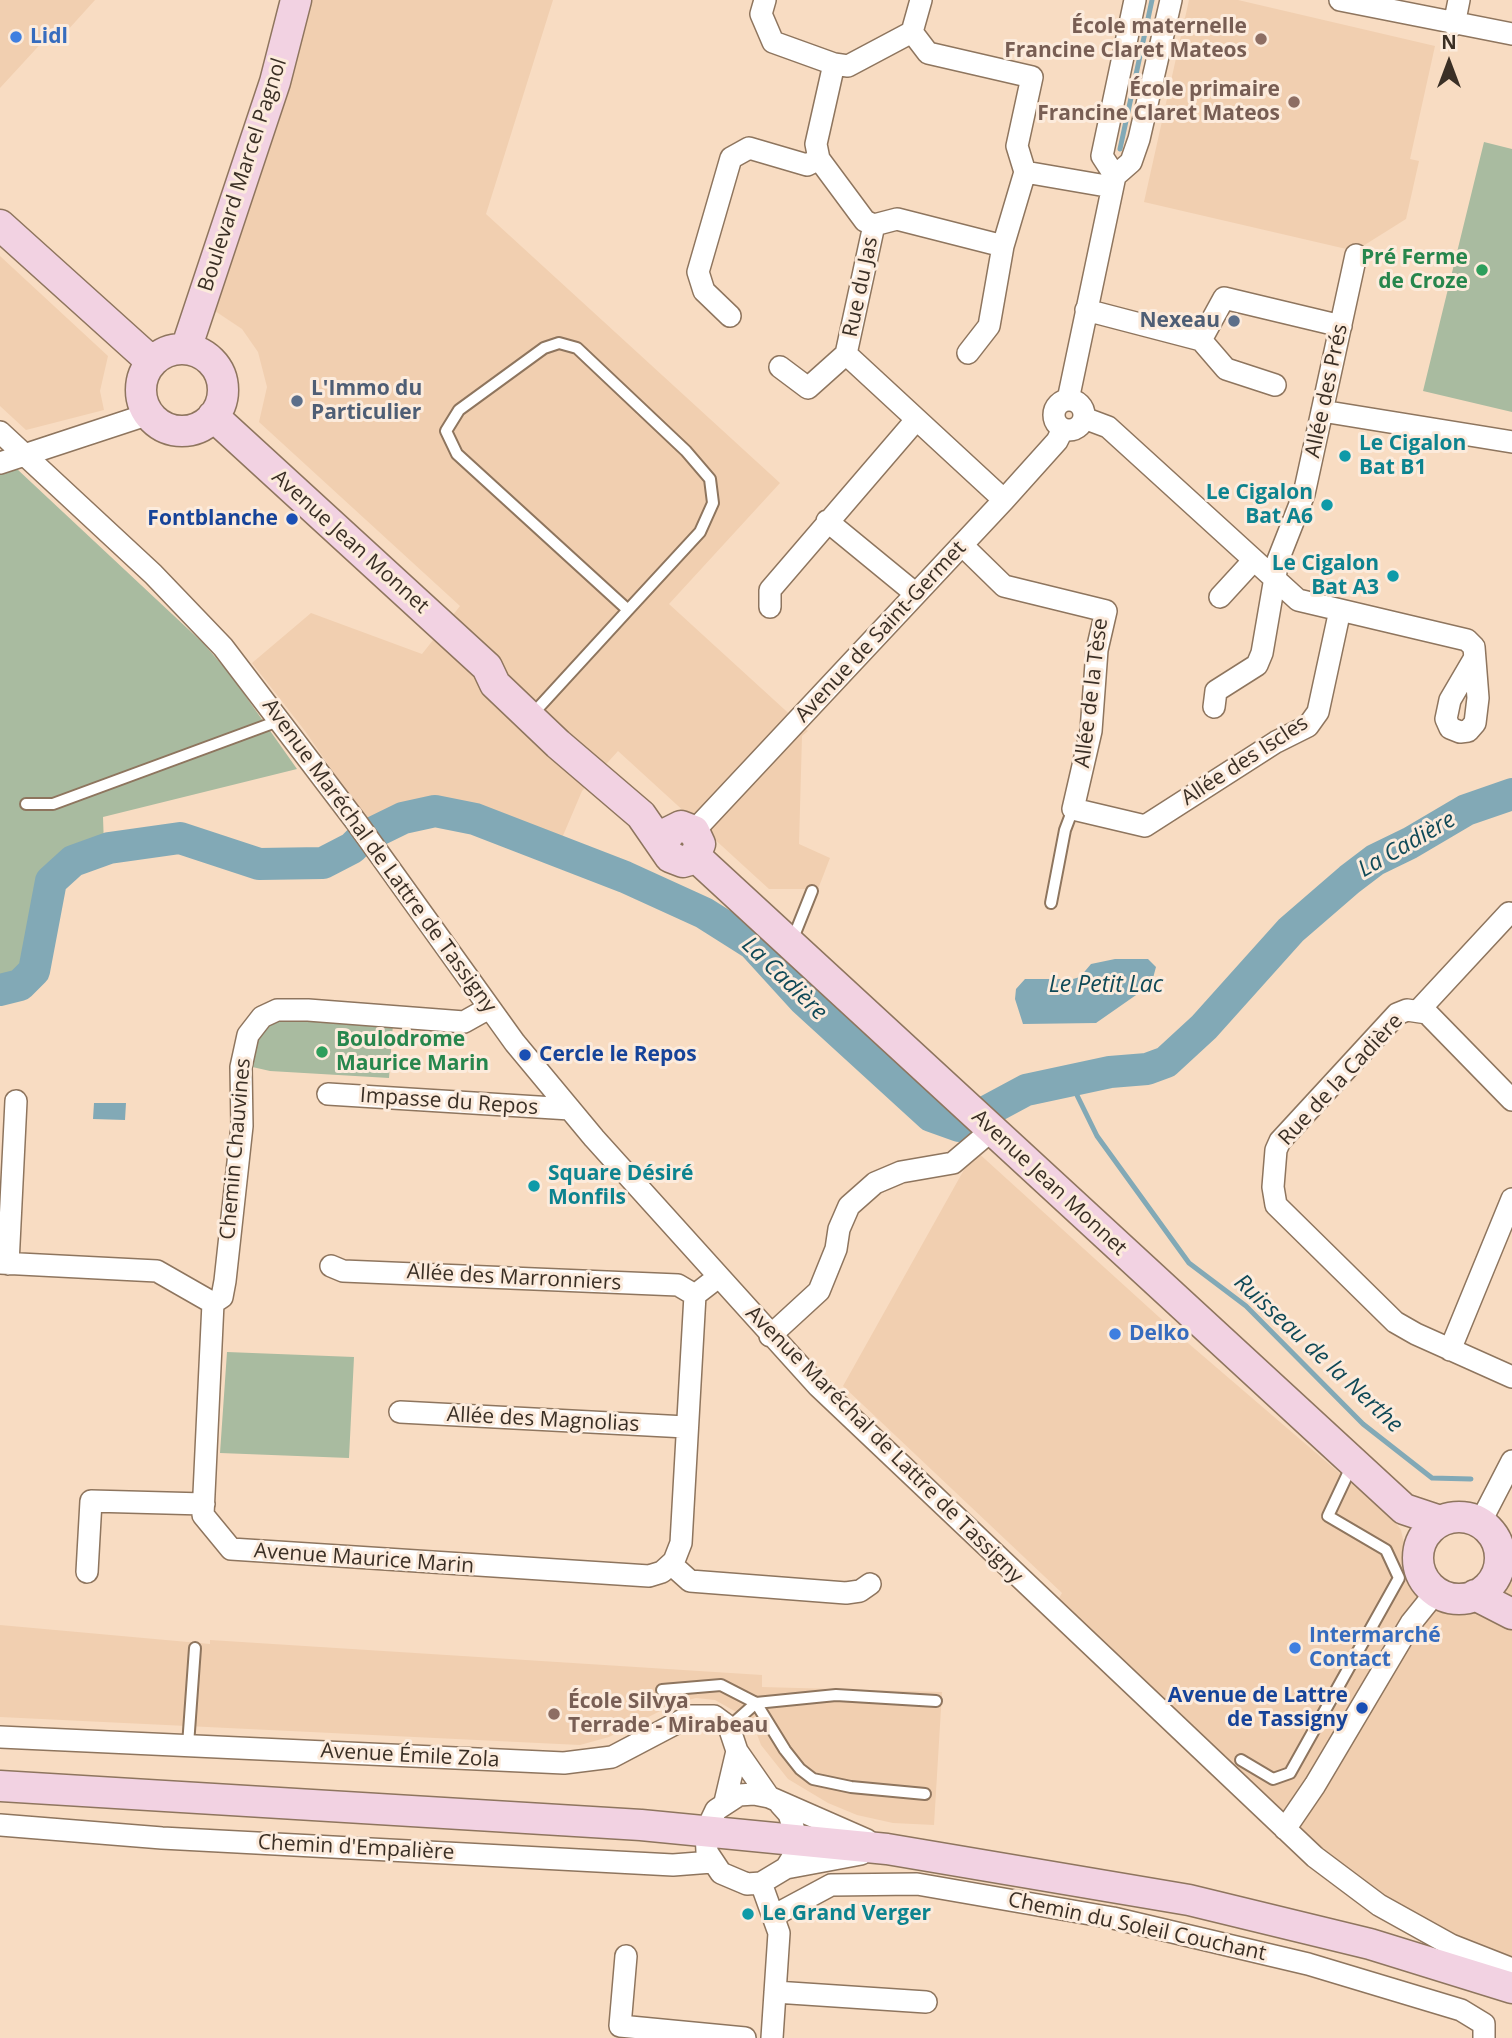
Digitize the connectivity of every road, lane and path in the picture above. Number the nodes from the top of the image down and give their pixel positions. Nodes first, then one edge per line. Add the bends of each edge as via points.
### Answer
1 (296, 0) edge
2 (765, 0) edge
3 (921, 0) edge
4 (1136, 0) edge
5 (1171, 0) edge
6 (1340, 0) edge
7 (1459, 0) edge
8 (1454, 25) junction
9 (912, 32) junction
10 (1512, 34) edge
11 (834, 64) junction
12 (819, 159) junction
13 (1025, 172) junction
14 (1113, 181) junction
15 (0, 225) edge
16 (874, 225) junction
17 (1003, 246) junction
18 (1356, 255) dead end
19 (1086, 310) junction
20 (730, 316) dead end
21 (1341, 326) junction
22 (1201, 340) junction
23 (186, 349) junction
24 (968, 353) dead end
25 (846, 354) junction
26 (152, 362) junction
27 (780, 367) dead end
28 (1275, 385) dead end
29 (1068, 400) junction
30 (1322, 411) junction
31 (149, 414) junction
32 (214, 416) junction
33 (1084, 418) junction
34 (916, 420) junction
35 (1063, 429) junction
36 (0, 432) edge
37 (1512, 442) edge
38 (25, 455) junction
39 (0, 463) edge
40 (1004, 500) junction
41 (827, 521) junction
42 (962, 545) junction
43 (1253, 561) junction
44 (1275, 582) junction
45 (916, 594) junction
46 (1220, 597) dead end
47 (771, 607) dead end
48 (628, 610) junction
49 (1340, 610) junction
50 (1474, 659) dead end
51 (487, 667) junction
52 (540, 706) junction
53 (1214, 707) dead end
54 (281, 720) junction
55 (26, 804) dead end
56 (1073, 809) junction
57 (684, 840) junction
58 (813, 891) dead end
59 (1051, 903) dead end
60 (1509, 913) dead end
61 (791, 943) junction
62 (489, 1008) junction
63 (1419, 1010) junction
64 (328, 1094) dead end
65 (1512, 1100) edge
66 (16, 1101) dead end
67 (570, 1109) junction
68 (982, 1120) junction
69 (1512, 1199) edge
70 (4, 1264) edge
71 (331, 1266) dead end
72 (717, 1278) junction
73 (695, 1295) junction
74 (213, 1303) junction
75 (770, 1336) junction
76 (1450, 1350) junction
77 (1512, 1377) edge
78 (400, 1412) dead end
79 (686, 1427) junction
80 (1512, 1461) edge
81 (1353, 1462) junction
82 (204, 1504) junction
83 (1404, 1509) junction
84 (1440, 1521) junction
85 (1480, 1523) junction
86 (1418, 1553) junction
87 (671, 1564) junction
88 (87, 1572) dead end
89 (1505, 1578) edge
90 (870, 1584) dead end
91 (1436, 1592) junction
92 (1475, 1595) junction
93 (1512, 1614) edge
94 (195, 1648) dead end
95 (662, 1690) dead end
96 (936, 1701) dead end
97 (756, 1703) junction
98 (729, 1727) junction
99 (0, 1737) edge
100 (188, 1745) junction
101 (737, 1751) junction
102 (1241, 1760) dead end
103 (0, 1786) edge
104 (925, 1794) dead end
105 (774, 1800) junction
106 (725, 1802) junction
107 (0, 1825) edge
108 (1285, 1829) junction
109 (706, 1830) junction
110 (797, 1840) junction
111 (887, 1849) junction
112 (712, 1862) junction
113 (786, 1868) junction
114 (761, 1883) junction
115 (775, 1915) junction
116 (626, 1956) dead end
117 (1512, 1969) edge
118 (1512, 1988) edge
119 (775, 1992) junction
120 (926, 2001) dead end
121 (746, 2038) edge
122 (772, 2038) edge
123 (1484, 2038) edge

1 - 23 street, Boulevard Marcel Pagnol via 267,109
2 - 11 street via 761,14 773,42
3 - 9 street
4 - 14 street via 1102,156
5 - 14 street via 1139,139 1131,162
6 - 8 street
7 - 8 street
8 - 10 street
9 - 11 street via 848,66
9 - 13 street via 928,53 1032,77 1017,146
11 - 12 street via 816,144
12 - 16 street, Rue du Jas via 865,221
12 - 20 street via 807,165 749,148 731,158 698,272 704,292
13 - 14 street
13 - 17 street
14 - 19 street
15 - 26 street
16 - 17 street via 897,219
16 - 25 street, Rue du Jas
17 - 24 street via 989,326
18 - 21 street, Allée des Prés
19 - 22 street
19 - 29 street
21 - 22 street via 1224,298
21 - 30 street, Allée des Prés
22 - 28 street via 1226,369
23 - 26 street via 168,351
23 - 32 street via 203,355 218,371 222,400
25 - 27 street via 808,388
25 - 34 street, Rue du Jas
26 - 31 street via 141,386
29 - 33 street via 1081,405
29 - 35 street via 1054,412 1055,422
30 - 37 street
30 - 44 street, Allée des Prés via 1304,494 1278,560
31 - 32 street via 159,424 188,430
31 - 38 street
32 - 51 street, Avenue Jean Monnet
33 - 35 street, Avenue de Saint-Germet via 1076,429
33 - 43 street via 1108,427
34 - 40 street, Rue du Jas
34 - 41 street
35 - 40 street, Avenue de Saint-Germet
36 - 38 street, Avenue Maréchal de Lattre de Tassigny
38 - 39 street
38 - 54 street, Avenue Maréchal de Lattre de Tassigny via 153,574 223,648
40 - 42 street, Avenue de Saint-Germet
41 - 45 street
41 - 47 street via 817,539 770,590
42 - 45 street, Avenue de Saint-Germet
42 - 56 street, Allée de la Tèse via 1004,586 1106,611 1097,650 1091,731
43 - 44 street
43 - 46 street
44 - 49 street via 1298,600
44 - 53 street, Allée des Prés via 1257,665 1216,691
45 - 57 street, Avenue de Saint-Germet
48 - 48 lane via 457,454 446,431 460,410 544,348 559,343 577,348 710,478 713,503 700,532
48 - 52 lane
49 - 50 street via 1467,640 1474,647
49 - 56 street, Allée des Iscles via 1318,712 1308,726 1146,826
51 - 52 street, Avenue Jean Monnet via 502,672
51 - 57 street, Avenue Jean Monnet via 495,684 641,815
52 - 57 street, Avenue Jean Monnet
54 - 55 lane via 53,804
54 - 62 street, Avenue Maréchal de Lattre de Tassigny
56 - 59 lane
57 - 61 street, Avenue Jean Monnet
58 - 61 lane
60 - 63 street
61 - 68 street, Avenue Jean Monnet
62 - 67 street, Avenue Maréchal de Lattre de Tassigny
62 - 74 street, Chemin Chauvines via 464,1022 308,1010 278,1010 262,1017 248,1035 241,1067 242,1126 225,1281 222,1297
63 - 65 street, Rue de la Cadière via 1434,1018
63 - 76 street, Rue de la Cadière via 1397,1014 1280,1142 1273,1196 1276,1205 1395,1322
64 - 67 street, Impasse du Repos
66 - 70 street
67 - 72 street, Avenue Maréchal de Lattre de Tassigny
68 - 75 street via 953,1163 901,1172 874,1183 849,1206 818,1291
68 - 81 street, Avenue Jean Monnet
69 - 76 street
70 - 74 street via 157,1271
71 - 73 street, Allée des Marronniers via 343,1271 678,1285
72 - 73 street
72 - 75 street, Avenue Maréchal de Lattre de Tassigny
73 - 79 street
74 - 82 street, Avenue Maurice Marin
75 - 108 street, Avenue Maréchal de Lattre de Tassigny via 922,1487
76 - 77 street, Rue de la Cadière
78 - 79 street, Allée des Magnolias
79 - 87 street via 681,1543
80 - 85 street
81 - 83 street, Avenue Jean Monnet
81 - 102 lane via 1328,1516 1386,1550 1399,1578 1290,1773 1273,1779
82 - 87 street, Avenue Maurice Marin via 203,1515 231,1549 649,1576
82 - 88 street via 91,1501
83 - 84 street, Avenue Jean Monnet
83 - 86 street, Avenue Jean Monnet
84 - 85 street via 1467,1518
84 - 86 street via 1429,1530
85 - 89 street via 1497,1542
86 - 91 street via 1422,1575
87 - 90 street via 690,1581 846,1593
89 - 92 street via 1494,1579
91 - 92 street via 1462,1598
91 - 108 street via 1410,1623
92 - 93 street
94 - 100 lane
95 - 97 lane via 721,1685
96 - 97 lane via 836,1695
97 - 98 lane
97 - 104 lane via 785,1750 813,1779
98 - 100 street, Avenue Émile Zola via 713,1716 690,1716 612,1757 564,1763
98 - 101 street
99 - 100 street, Avenue Émile Zola
101 - 105 street
101 - 106 street
103 - 109 street
105 - 106 street via 754,1794
105 - 110 street via 789,1814
105 - 111 street
106 - 109 street
107 - 112 street, Chemin d'Empalière via 673,1865
108 - 117 street, Avenue Maréchal de Lattre de Tassigny via 1314,1857 1379,1905 1451,1945
109 - 110 street
109 - 112 street
110 - 111 street
110 - 113 street
111 - 113 street
111 - 118 street via 1189,1900 1370,1944
112 - 114 street via 733,1881
113 - 114 street
114 - 115 street
115 - 119 street via 779,1933
115 - 123 street, Chemin du Soleil Couchant via 831,1885 916,1884 1087,1913 1308,1964 1461,2010 1483,2024
116 - 121 street via 620,2026
119 - 120 street
119 - 122 street

